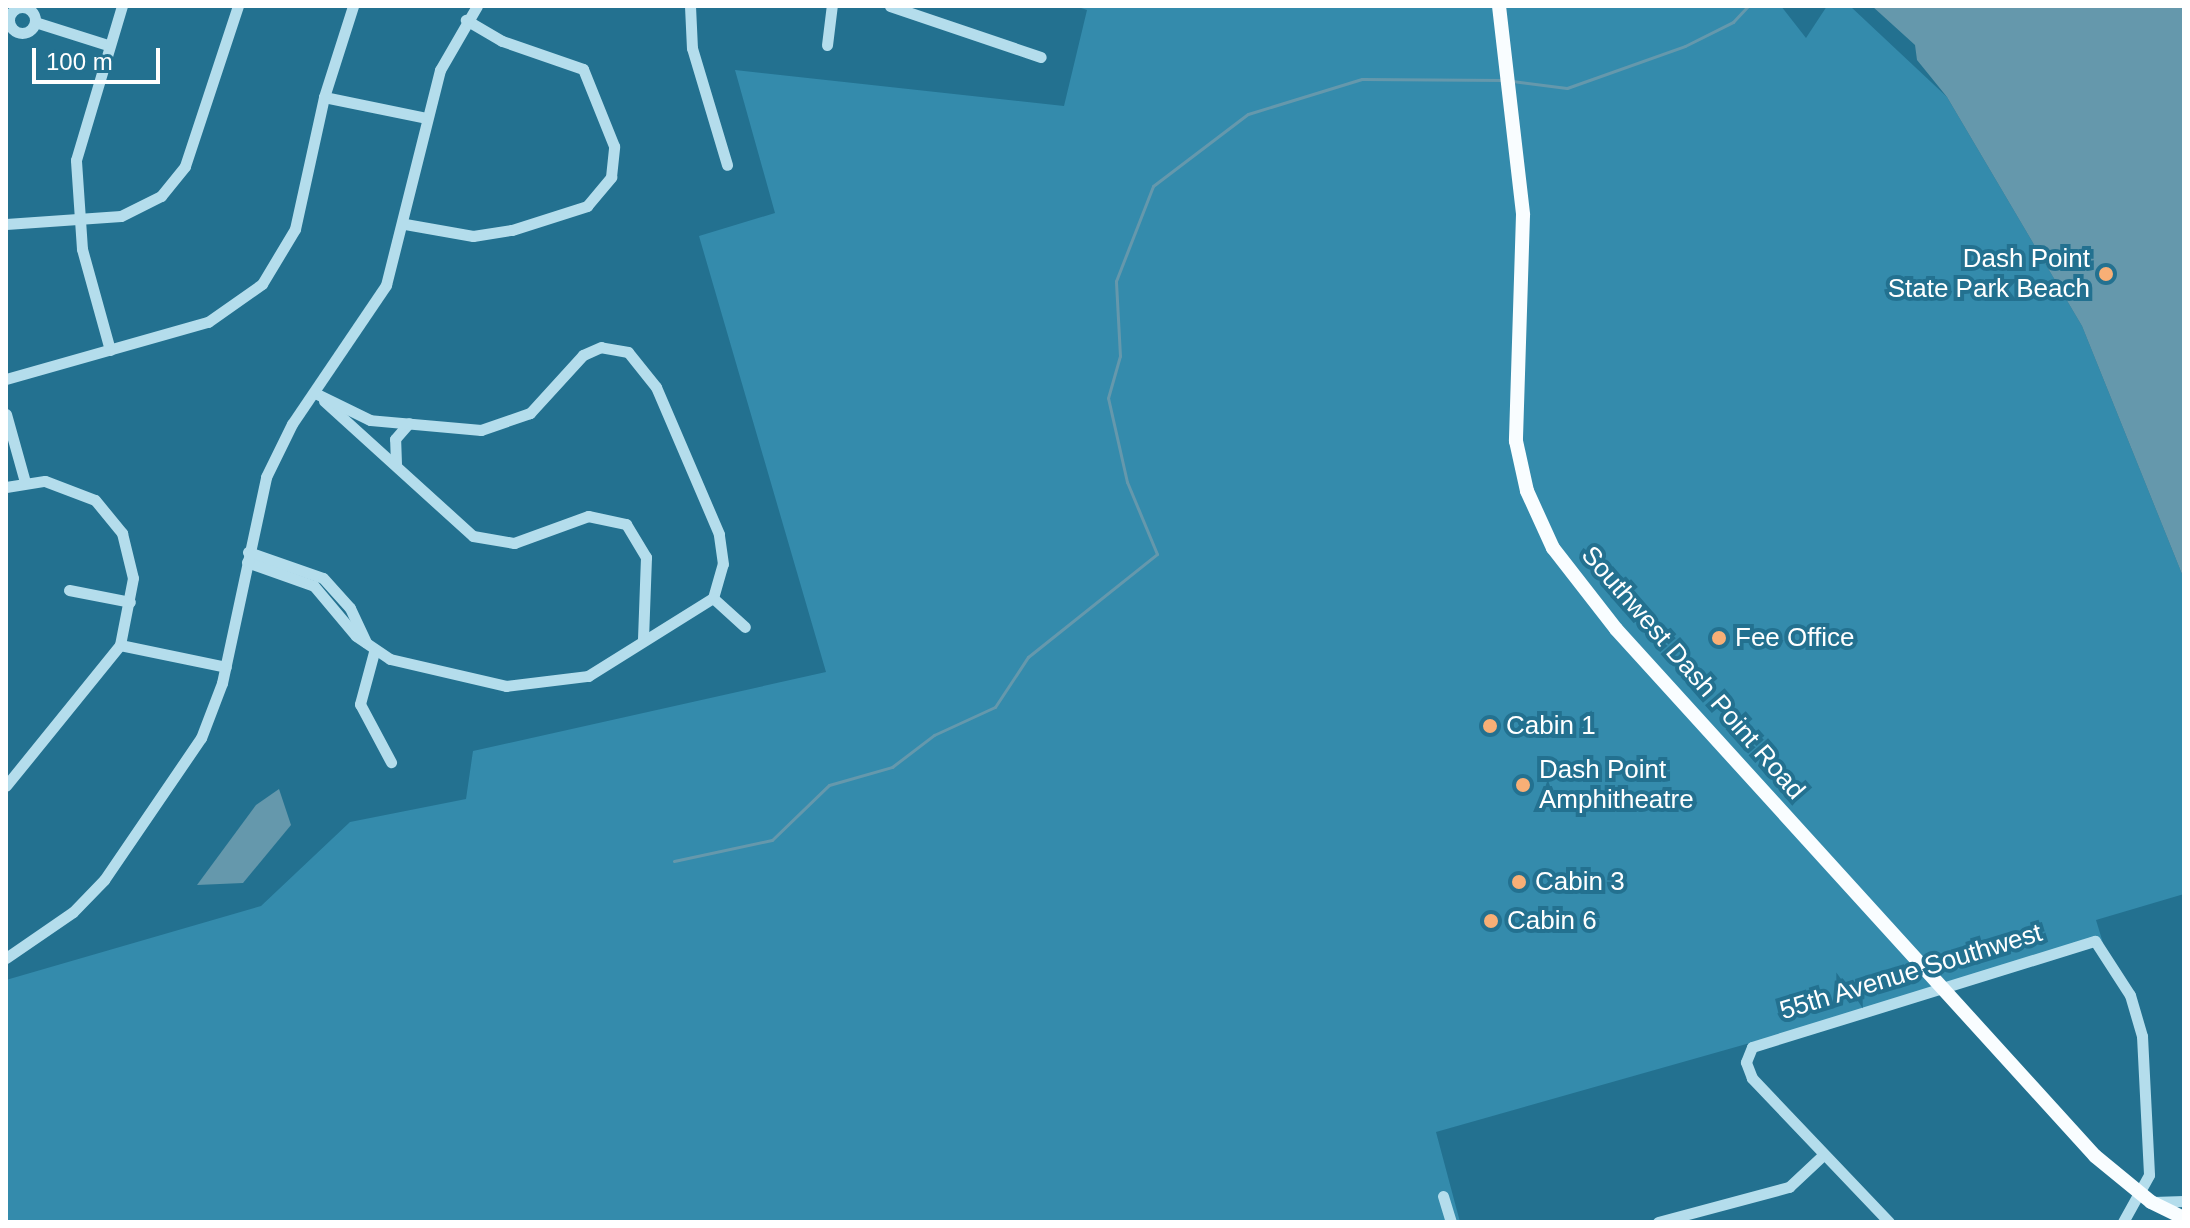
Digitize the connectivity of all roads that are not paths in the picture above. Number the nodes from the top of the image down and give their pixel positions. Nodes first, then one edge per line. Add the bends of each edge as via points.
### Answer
1 (122, 6) edge
2 (238, 6) edge
3 (353, 6) edge
4 (477, 6) edge
5 (690, 6) edge
6 (832, 6) edge
7 (890, 6) edge
8 (1499, 6) edge
9 (466, 20) junction
10 (35, 22) dead end
11 (108, 45) junction
12 (827, 45) dead end
13 (1041, 57) dead end
14 (324, 97) junction
15 (426, 118) junction
16 (727, 165) dead end
17 (80, 221) junction
18 (6, 224) edge
19 (405, 224) junction
20 (110, 350) junction
21 (6, 379) edge
22 (315, 393) junction
23 (6, 414) edge
24 (379, 421) junction
25 (409, 423) junction
26 (371, 440) junction
27 (396, 464) junction
28 (25, 482) junction
29 (6, 487) edge
30 (248, 557) junction
31 (69, 590) dead end
32 (713, 598) junction
33 (130, 602) junction
34 (745, 627) dead end
35 (643, 640) junction
36 (120, 645) junction
37 (370, 647) junction
38 (226, 667) junction
39 (391, 762) dead end
40 (6, 786) edge
41 (6, 958) edge
42 (1944, 987) junction
43 (1822, 1156) junction
44 (1443, 1196) dead end
45 (2147, 1199) junction
46 (2184, 1201) edge
47 (2184, 1218) edge
48 (1451, 1222) edge
49 (1658, 1222) edge
50 (1889, 1222) edge
51 (2123, 1222) edge

1 - 11 street
2 - 17 street via 176,181 140,209
3 - 14 street
4 - 9 street
5 - 16 street via 692,48
6 - 12 street
7 - 13 street
8 - 42 main road, Southwest Dash Point Road via 1518,162 1516,441 1536,515 1616,629
9 - 15 street
9 - 19 street via 502,41 583,69 614,146 611,177 587,206 512,230 473,236
10 - 11 street
11 - 17 street via 80,132
14 - 15 street
14 - 20 street via 298,218 270,275 208,322
15 - 19 street
17 - 18 street
17 - 20 street
19 - 22 street via 379,301
20 - 21 street
22 - 24 street
22 - 26 street
22 - 30 street via 266,477
23 - 28 street
24 - 25 street
24 - 26 street via 382,434
25 - 27 street via 395,439
25 - 32 street via 468,431 511,423 539,406 583,355 601,347 628,352 656,387 719,534 723,564
26 - 27 street
27 - 35 street via 449,519 488,541 539,539 588,516 626,524 646,557
28 - 29 street
28 - 33 street via 70,486 104,508 124,540
30 - 37 street via 314,586
30 - 38 street
31 - 33 street
32 - 34 street
32 - 35 street via 680,624
33 - 36 street
35 - 37 street via 588,676 540,687 472,681
36 - 38 street
36 - 40 street
37 - 39 street via 360,704
38 - 41 street via 193,753 104,880 61,921
42 - 43 street, 55th Avenue Southwest via 1770,1037 1747,1055 1752,1078
42 - 45 main road, Southwest Dash Point Road via 2095,1156
42 - 45 street, 55th Avenue Southwest via 2095,941 2130,995 2142,1036
43 - 49 street via 1789,1187
43 - 50 street
44 - 48 street
45 - 46 street
45 - 47 main road, Southwest Dash Point Road
45 - 51 street

